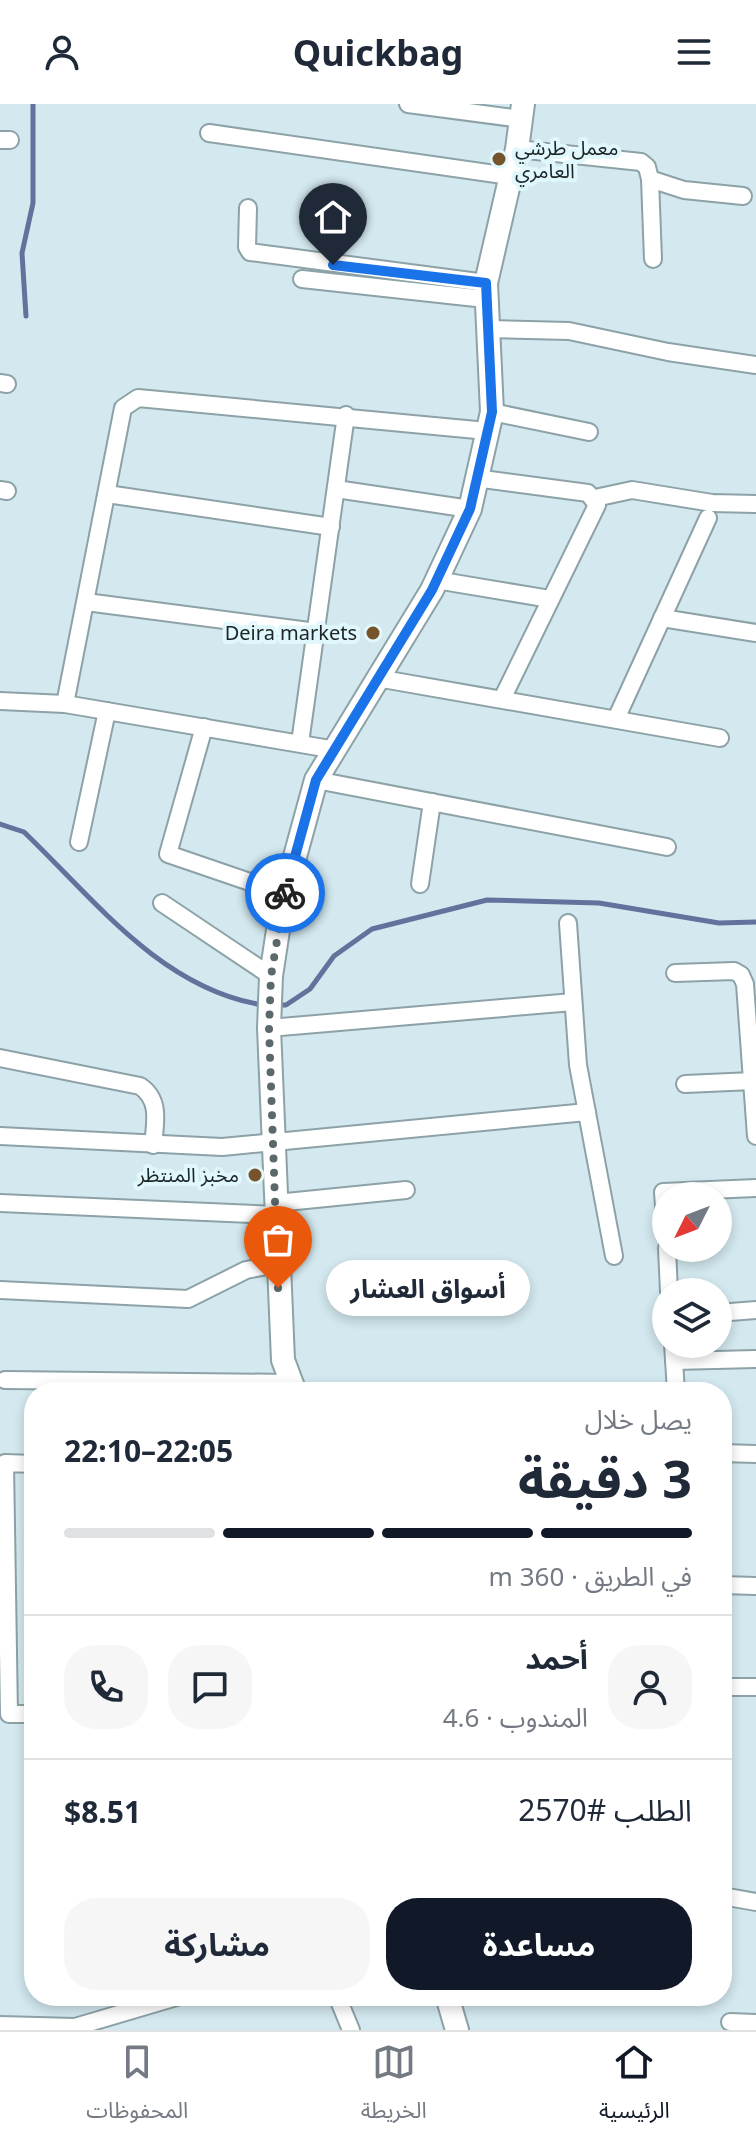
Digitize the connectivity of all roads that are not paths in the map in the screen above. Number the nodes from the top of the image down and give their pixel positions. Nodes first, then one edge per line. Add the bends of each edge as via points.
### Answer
1 (408, 104) edge
2 (522, 112) edge
3 (209, 133) dead end
4 (517, 149) junction
5 (510, 176) junction
6 (650, 179) junction
7 (743, 196) dead end
8 (248, 208) dead end
9 (653, 259) dead end
10 (302, 279) dead end
11 (486, 291) junction
12 (486, 329) junction
13 (756, 365) edge
14 (346, 415) junction
15 (490, 422) junction
16 (589, 432) dead end
17 (475, 478) junction
18 (336, 489) junction
19 (107, 494) junction
20 (595, 498) junction
21 (756, 504) edge
22 (470, 509) junction
23 (708, 518) dead end
24 (331, 527) junction
25 (436, 580) junction
26 (550, 599) junction
27 (86, 602) junction
28 (662, 618) junction
29 (317, 632) junction
30 (756, 633) edge
31 (377, 678) junction
32 (502, 699) junction
33 (0, 701) edge
34 (65, 704) junction
35 (107, 711) junction
36 (616, 719) junction
37 (204, 727) junction
38 (720, 738) dead end
39 (300, 743) junction
40 (336, 750) junction
41 (316, 780) junction
42 (432, 802) junction
43 (79, 842) dead end
44 (667, 847) dead end
45 (420, 884) dead end
46 (285, 894) junction
47 (162, 903) dead end
48 (568, 923) dead end
49 (675, 973) dead end
50 (271, 976) junction
51 (573, 1002) junction
52 (269, 1028) junction
53 (0, 1058) edge
54 (753, 1081) junction
55 (685, 1084) dead end
56 (587, 1112) junction
57 (0, 1136) edge
58 (756, 1136) edge
59 (273, 1141) junction
60 (153, 1145) junction
61 (756, 1188) edge
62 (732, 1189) edge
63 (406, 1190) dead end
64 (0, 1203) edge
65 (276, 1209) junction
66 (614, 1256) dead end
67 (277, 1264) junction
68 (0, 1290) edge
69 (756, 1310) edge
70 (732, 1312) edge
71 (732, 1357) edge
72 (673, 1358) edge
73 (756, 1359) edge
74 (5, 1380) dead end
75 (69, 1382) edge
76 (291, 1382) edge
77 (675, 1382) edge
78 (732, 1453) edge
79 (756, 1454) edge
80 (24, 1464) edge
81 (732, 1585) edge
82 (756, 1586) edge
83 (732, 1687) edge
84 (756, 1687) edge
85 (24, 1714) edge
86 (732, 1898) edge
87 (756, 1902) edge
88 (157, 2006) edge
89 (341, 2006) edge
90 (450, 2006) edge
91 (730, 2022) dead end
92 (118, 2023) edge
93 (756, 2023) edge
94 (3, 2027) edge
95 (351, 2030) edge
96 (457, 2030) edge

1 - 2 street
2 - 4 street
3 - 5 street
4 - 5 street
4 - 6 street via 641,162
5 - 11 street
6 - 7 street via 684,190
6 - 9 street
8 - 11 street via 250,252
10 - 11 street
11 - 12 street
12 - 13 street via 569,331
12 - 15 street
14 - 15 street
14 - 18 street
14 - 19 street via 138,398 123,408
15 - 16 street
15 - 17 street
17 - 20 street
17 - 22 street
18 - 22 street
18 - 24 street
19 - 24 street
19 - 27 street
20 - 21 street via 632,490
20 - 26 street via 597,505
22 - 25 street
23 - 28 street
24 - 29 street
25 - 26 street
25 - 31 street
26 - 32 street
27 - 29 street
27 - 34 street
28 - 30 street
28 - 36 street
29 - 39 street
31 - 32 street
31 - 40 street
32 - 36 street
33 - 34 street
34 - 35 street
35 - 37 street
35 - 43 street
36 - 38 street
37 - 39 street
37 - 46 street via 168,854
39 - 40 street
40 - 41 street
41 - 42 street
41 - 46 street
42 - 44 street
42 - 45 street
46 - 50 street
47 - 50 street
48 - 51 street
49 - 54 street via 741,975
50 - 52 street
51 - 52 street
51 - 56 street
52 - 59 street
53 - 60 street via 140,1086 155,1103
54 - 55 street
54 - 58 street
56 - 59 street
56 - 66 street
57 - 60 street
59 - 60 street via 222,1147
59 - 65 street
61 - 62 street
63 - 65 street
64 - 65 street
65 - 67 street
67 - 68 street via 246,1270 188,1299
67 - 76 street via 283,1360
69 - 70 street
71 - 73 street
72 - 77 street
74 - 75 street
78 - 79 street
80 - 85 street via 5,1463 9,1714
81 - 82 street
83 - 84 street
86 - 87 street
88 - 92 street
89 - 95 street
90 - 96 street
91 - 93 street
92 - 94 street

